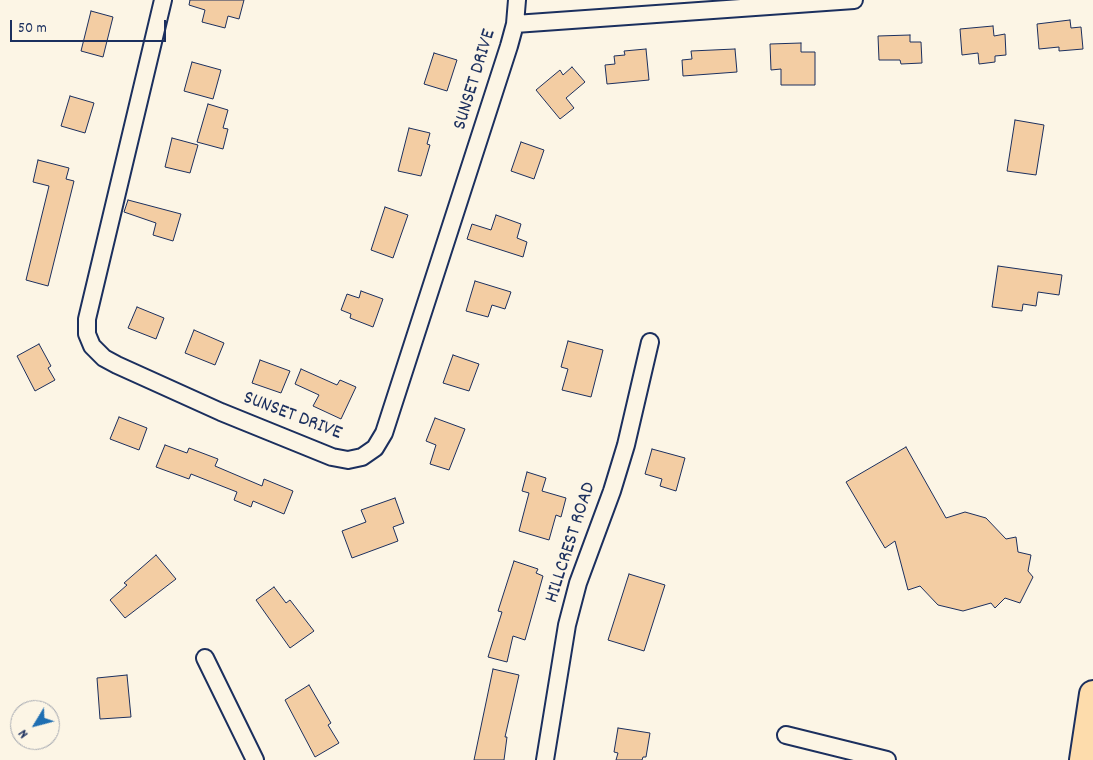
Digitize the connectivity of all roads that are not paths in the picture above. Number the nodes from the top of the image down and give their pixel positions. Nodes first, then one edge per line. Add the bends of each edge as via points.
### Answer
1 (163, 0) edge
2 (517, 0) edge
3 (854, 0) edge
4 (515, 24) junction
5 (650, 342) dead end
6 (205, 658) dead end
7 (1093, 694) edge
8 (786, 735) dead end
9 (255, 760) edge
10 (545, 760) edge
11 (887, 760) edge
12 (1083, 760) edge

1 - 4 street, SUNSET DRIVE via 87,320 87,334 92,346 117,365 221,412 332,457 348,460 362,457 375,448 384,433
2 - 4 street, SUNSET DRIVE
3 - 4 street
5 - 10 street, HILLCREST ROAD via 626,445 569,617
6 - 9 street
7 - 12 main road
8 - 11 street

